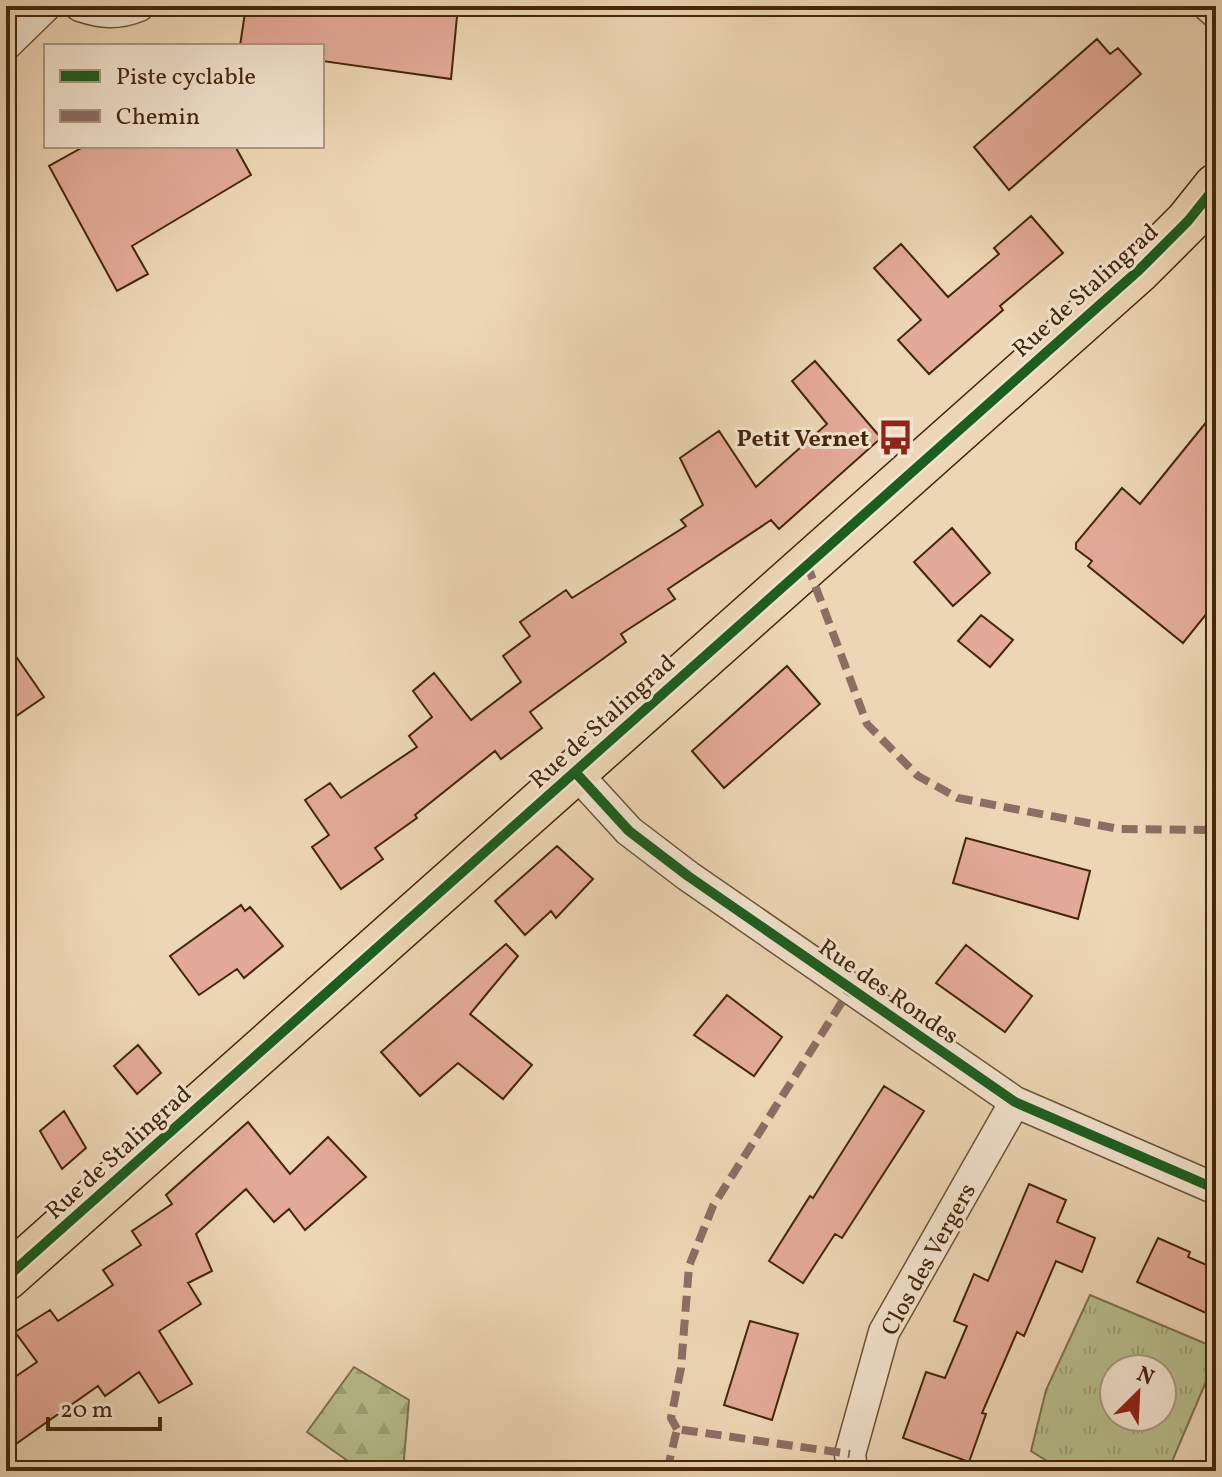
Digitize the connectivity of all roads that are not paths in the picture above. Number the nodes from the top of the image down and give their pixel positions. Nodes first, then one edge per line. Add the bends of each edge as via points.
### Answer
1 (46, 6) edge
2 (80, 6) edge
3 (139, 6) edge
4 (1208, 6) edge
5 (1216, 13) edge
6 (6, 45) edge
7 (1216, 186) edge
8 (575, 772) junction
9 (1015, 1102) junction
10 (1216, 1189) edge
11 (6, 1278) edge
12 (852, 1471) edge

1 - 6 street
2 - 3 street via 100,13
4 - 5 street
7 - 8 main road, Rue de Stalingrad via 1139,270
8 - 9 street, Rue des Rondes via 629,831 688,876
8 - 11 main road, Rue de Stalingrad
9 - 10 street, Rue des Rondes
9 - 12 street, Clos des Vergers via 884,1332 850,1454

